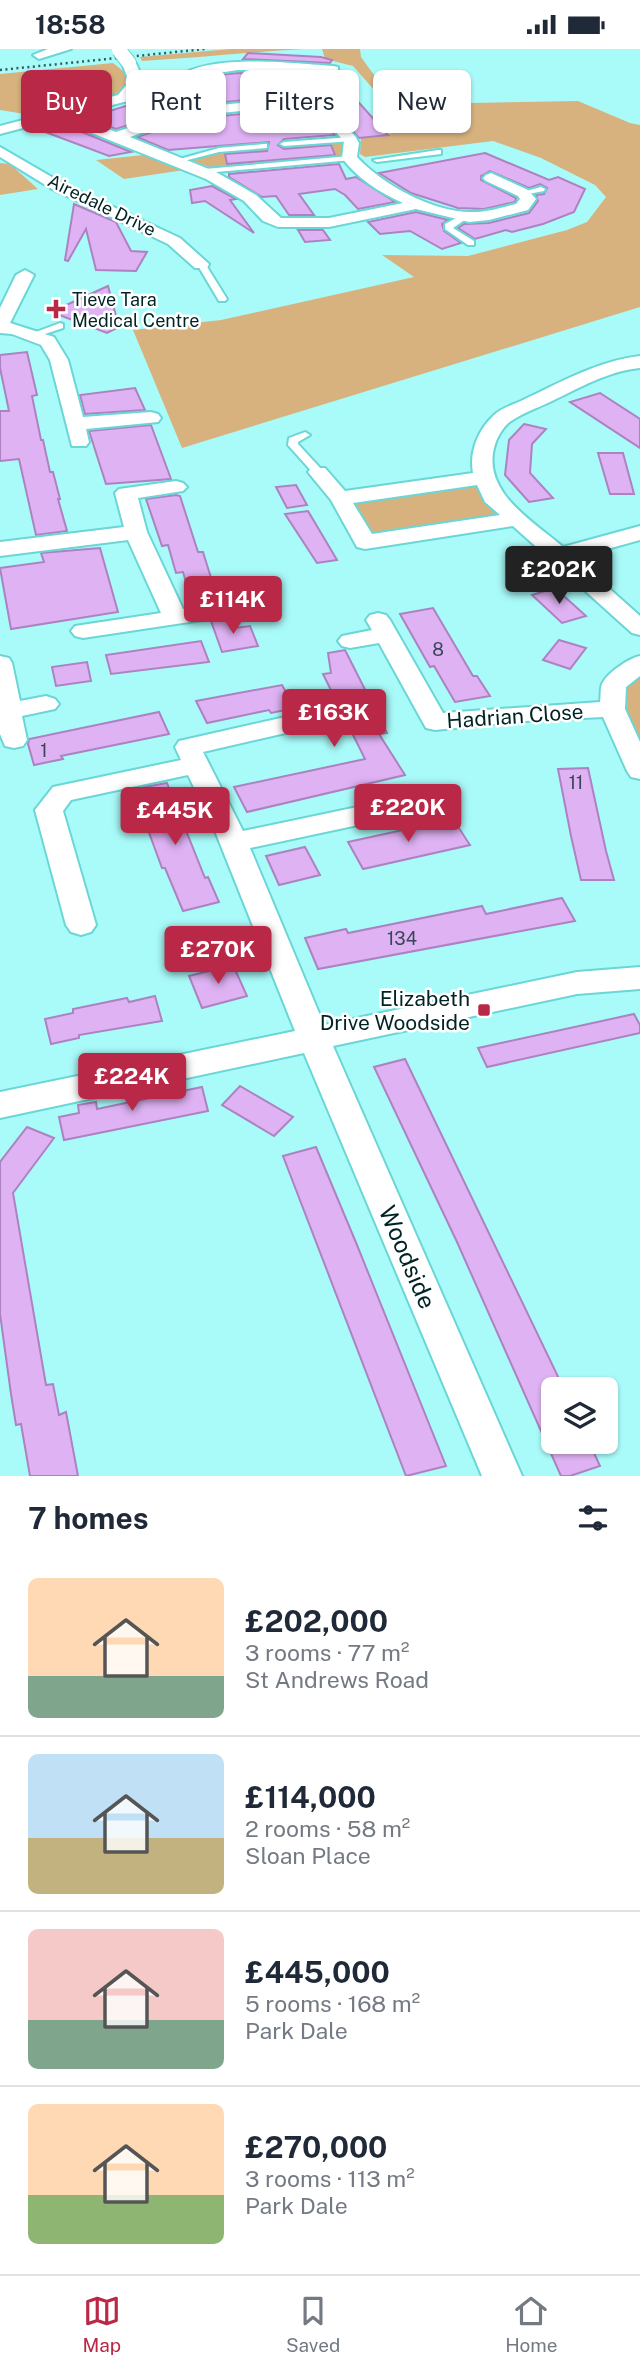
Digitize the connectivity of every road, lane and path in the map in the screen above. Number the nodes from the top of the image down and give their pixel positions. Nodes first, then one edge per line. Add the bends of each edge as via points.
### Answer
1 (65, 49) edge
2 (119, 49) edge
3 (39, 55) dead end
4 (300, 69) joint
5 (198, 70) edge
6 (333, 70) dead end
7 (112, 101) edge
8 (21, 125) edge
9 (0, 130) edge
10 (106, 133) edge
11 (127, 133) edge
12 (343, 133) edge
13 (116, 137) junction
14 (349, 139) junction
15 (284, 144) dead end
16 (264, 146) dead end
17 (0, 151) edge
18 (438, 152) dead end
19 (180, 160) junction
20 (350, 160) junction
21 (377, 160) joint
22 (205, 171) junction
23 (491, 178) dead end
24 (541, 189) dead end
25 (523, 193) junction
26 (421, 203) junction
27 (465, 217) junction
28 (471, 243) dead end
29 (201, 264) joint
30 (25, 275) dead end
31 (222, 299) dead end
32 (6, 302) edge
33 (60, 326) dead end
34 (0, 327) edge
35 (33, 335) junction
36 (640, 362) edge
37 (151, 418) dead end
38 (305, 435) dead end
39 (318, 472) joint
40 (484, 478) junction
41 (176, 487) dead end
42 (340, 498) junction
43 (515, 519) junction
44 (136, 532) junction
45 (640, 533) edge
46 (0, 549) edge
47 (557, 556) junction
48 (254, 606) dead end
49 (175, 618) junction
50 (640, 628) edge
51 (83, 631) dead end
52 (350, 641) dead end
53 (0, 663) edge
54 (640, 663) edge
55 (46, 704) dead end
56 (612, 709) junction
57 (9, 711) junction
58 (294, 723) dead end
59 (14, 740) dead end
60 (192, 756) junction
61 (640, 771) edge
62 (419, 803) dead end
63 (232, 843) junction
64 (81, 925) dead end
65 (640, 978) edge
66 (314, 1038) junction
67 (0, 1105) edge
68 (502, 1476) edge

1 - 3 street
2 - 7 street, bridge via 136,74 135,88
4 - 5 street via 207,65
4 - 6 street
8 - 9 street
10 - 13 street
11 - 13 street
12 - 14 street
13 - 19 street
14 - 15 lane
14 - 20 street
16 - 19 lane
17 - 29 street, Airedale Drive via 66,191 174,241
18 - 21 lane
19 - 22 street
20 - 21 street
20 - 22 lane
20 - 26 street via 370,180
22 - 26 street via 252,199 267,218 276,221 337,220
23 - 25 street
24 - 25 lane
25 - 27 street via 528,199 522,207
26 - 27 street
27 - 28 lane via 448,226
29 - 31 lane
30 - 32 street
32 - 34 street
33 - 35 lane
34 - 35 street
35 - 37 street via 48,341 59,360 76,433
36 - 40 street via 587,377 502,418 486,440 481,460
38 - 39 lane via 293,440 293,445
39 - 42 street
40 - 42 street
40 - 43 street via 493,497
41 - 44 street via 126,493
42 - 43 street via 365,542
43 - 47 street
44 - 46 street
44 - 49 street
45 - 47 street
47 - 50 street
48 - 49 street
49 - 51 street
52 - 56 street, Hadrian Close via 382,627 435,722
53 - 57 street
54 - 56 street via 614,685
55 - 57 street
56 - 61 street
57 - 59 street
58 - 60 street
60 - 63 street
60 - 64 street via 62,793 49,810
62 - 63 street
63 - 66 street
65 - 66 street via 577,983
66 - 67 street
66 - 68 street, Woodside

